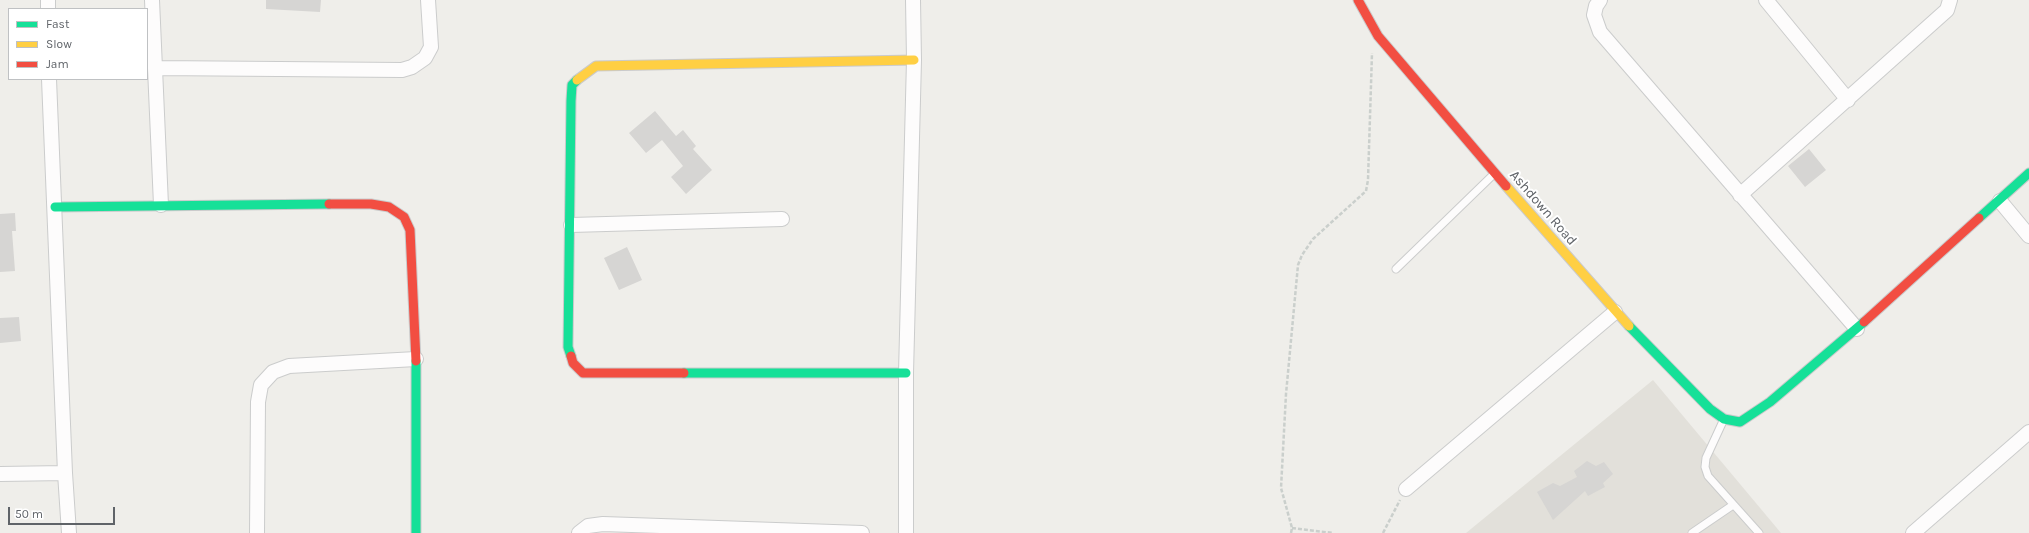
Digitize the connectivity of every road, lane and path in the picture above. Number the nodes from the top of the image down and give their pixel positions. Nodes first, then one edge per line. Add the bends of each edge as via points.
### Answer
1 (152, 0) edge
2 (428, 0) edge
3 (913, 0) edge
4 (1358, 0) edge
5 (1600, 0) edge
6 (1766, 0) edge
7 (1950, 0) edge
8 (1372, 52) dead end
9 (914, 60) junction
10 (155, 68) junction
11 (49, 80) edge
12 (1848, 100) junction
13 (1495, 173) junction
14 (2029, 173) edge
15 (1740, 196) junction
16 (2000, 202) junction
17 (161, 205) junction
18 (55, 207) junction
19 (782, 219) dead end
20 (571, 225) junction
21 (2029, 236) edge
22 (1396, 269) dead end
23 (1615, 312) junction
24 (1857, 329) junction
25 (416, 359) junction
26 (906, 373) junction
27 (1724, 419) junction
28 (2029, 432) edge
29 (0, 474) edge
30 (65, 474) junction
31 (1406, 489) joint
32 (1733, 505) junction
33 (1292, 528) junction
34 (69, 533) edge
35 (257, 533) edge
36 (416, 533) edge
37 (579, 533) edge
38 (862, 533) edge
39 (906, 533) edge
40 (1291, 533) edge
41 (1333, 533) edge
42 (1383, 533) edge
43 (1692, 533) edge
44 (1759, 533) edge
45 (1913, 533) edge

1 - 10 street
2 - 10 street via 431,47 425,58 402,70
3 - 9 street
4 - 13 street, Ashdown Road via 1378,36
5 - 15 street via 1594,14 1600,32
6 - 12 street
7 - 12 street via 1947,10
8 - 33 path via 1366,191 1313,240 1298,265 1286,394 1281,488
9 - 20 street via 596,66 581,74 572,85
9 - 26 street
10 - 17 street
11 - 18 street
12 - 15 street
13 - 22 lane
13 - 23 street, Ashdown Road
14 - 16 street
15 - 24 street
16 - 21 street
16 - 24 street
17 - 18 street
17 - 25 street via 371,204 389,207 404,217 410,230
18 - 30 street
19 - 20 street
20 - 26 street via 568,347 573,364 583,373
23 - 27 street, Ashdown Road via 1710,410
23 - 31 street
24 - 27 street via 1770,402 1740,422
25 - 35 street via 289,366 273,372 261,385 258,402
25 - 36 street
26 - 39 street
27 - 32 lane via 1706,458 1705,467 1708,476
28 - 45 street
29 - 30 street
30 - 34 street
31 - 42 path
32 - 43 lane
32 - 44 lane
33 - 40 path
33 - 41 path
37 - 38 street via 588,526 603,524

